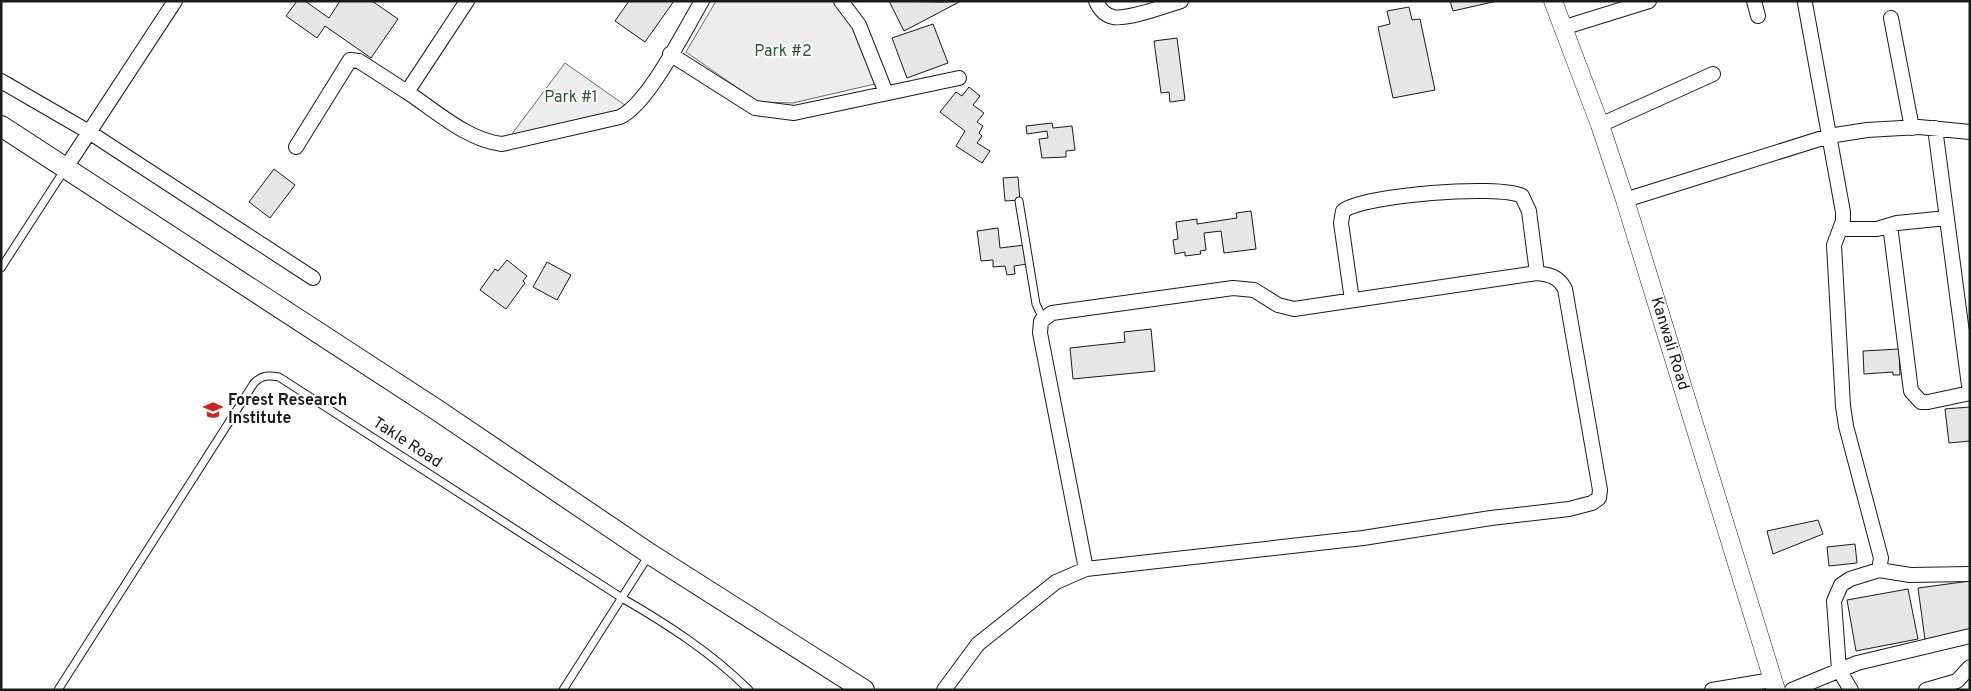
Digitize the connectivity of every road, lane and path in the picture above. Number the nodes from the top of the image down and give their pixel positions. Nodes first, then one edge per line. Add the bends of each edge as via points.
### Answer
1 (175, 1) edge
2 (467, 1) edge
3 (702, 1) edge
4 (841, 1) edge
5 (1096, 1) edge
6 (1181, 1) edge
7 (1553, 1) edge
8 (1649, 1) edge
9 (1754, 1) edge
10 (1805, 3) dead end
11 (1758, 16) dead end
12 (1891, 18) dead end
13 (1562, 28) junction
14 (670, 54) junction
15 (1713, 74) dead end
16 (959, 78) dead end
17 (1, 80) edge
18 (407, 92) junction
19 (886, 93) junction
20 (1600, 125) junction
21 (1, 126) edge
22 (1912, 128) junction
23 (1935, 128) junction
24 (89, 132) junction
25 (1970, 132) edge
26 (1829, 136) junction
27 (296, 147) dead end
28 (65, 168) junction
29 (1625, 200) junction
30 (1019, 201) dead end
31 (1947, 218) junction
32 (1890, 225) junction
33 (1840, 229) junction
34 (1, 268) edge
35 (1537, 273) junction
36 (313, 278) dead end
37 (1352, 300) junction
38 (1043, 319) junction
39 (1970, 393) edge
40 (650, 554) junction
41 (1086, 569) junction
42 (1880, 570) junction
43 (1970, 574) edge
44 (622, 598) junction
45 (1970, 636) edge
46 (1970, 668) edge
47 (1839, 670) junction
48 (1774, 685) edge
49 (58, 690) edge
50 (563, 690) edge
51 (749, 690) edge
52 (864, 690) edge
53 (944, 690) edge
54 (1712, 690) edge
55 (1792, 690) edge
56 (1851, 690) edge
57 (1926, 690) edge

1 - 24 street
2 - 18 street
3 - 14 street
4 - 19 street via 858,26
5 - 6 street via 1104,13 1113,17
7 - 13 street, Kanwali Road
8 - 13 street
9 - 11 street
10 - 26 street
12 - 22 street
13 - 20 street, Kanwali Road
14 - 18 street via 630,112 519,142 489,143 475,137
14 - 19 street via 755,108 794,113
15 - 20 street
16 - 19 street
17 - 24 street
18 - 27 street via 359,61 350,60
20 - 29 street, Kanwali Road
21 - 28 main road
22 - 23 street
22 - 26 street
23 - 25 street
23 - 31 street
24 - 28 street
24 - 36 street
26 - 29 street
26 - 33 street via 1844,212
28 - 34 lane
28 - 40 main road via 437,410
29 - 48 street, Kanwali Road
30 - 38 lane via 1036,304
31 - 32 street
31 - 39 street
32 - 33 street via 1877,229
32 - 39 street via 1911,391 1921,402
33 - 42 street via 1834,245 1843,406 1881,558
35 - 37 street
35 - 37 street via 1529,211 1522,196 1498,190 1442,192 1366,203 1343,211 1341,223
35 - 41 street via 1561,281 1565,289 1600,490 1599,498 1592,503 1363,538
37 - 38 street via 1294,309 1278,305 1254,290 1234,288 1052,313
38 - 41 street via 1040,333
40 - 44 lane
40 - 52 main road
41 - 53 street via 1056,582 978,644
42 - 43 street via 1910,575
42 - 47 street via 1850,579 1836,592 1834,615
44 - 49 lane, Takle Road via 279,377 270,375 260,377 254,383
44 - 50 lane
44 - 51 lane via 668,625 732,672
45 - 47 street via 1906,650
46 - 57 street via 1957,681
47 - 55 street
47 - 56 street
48 - 54 street

